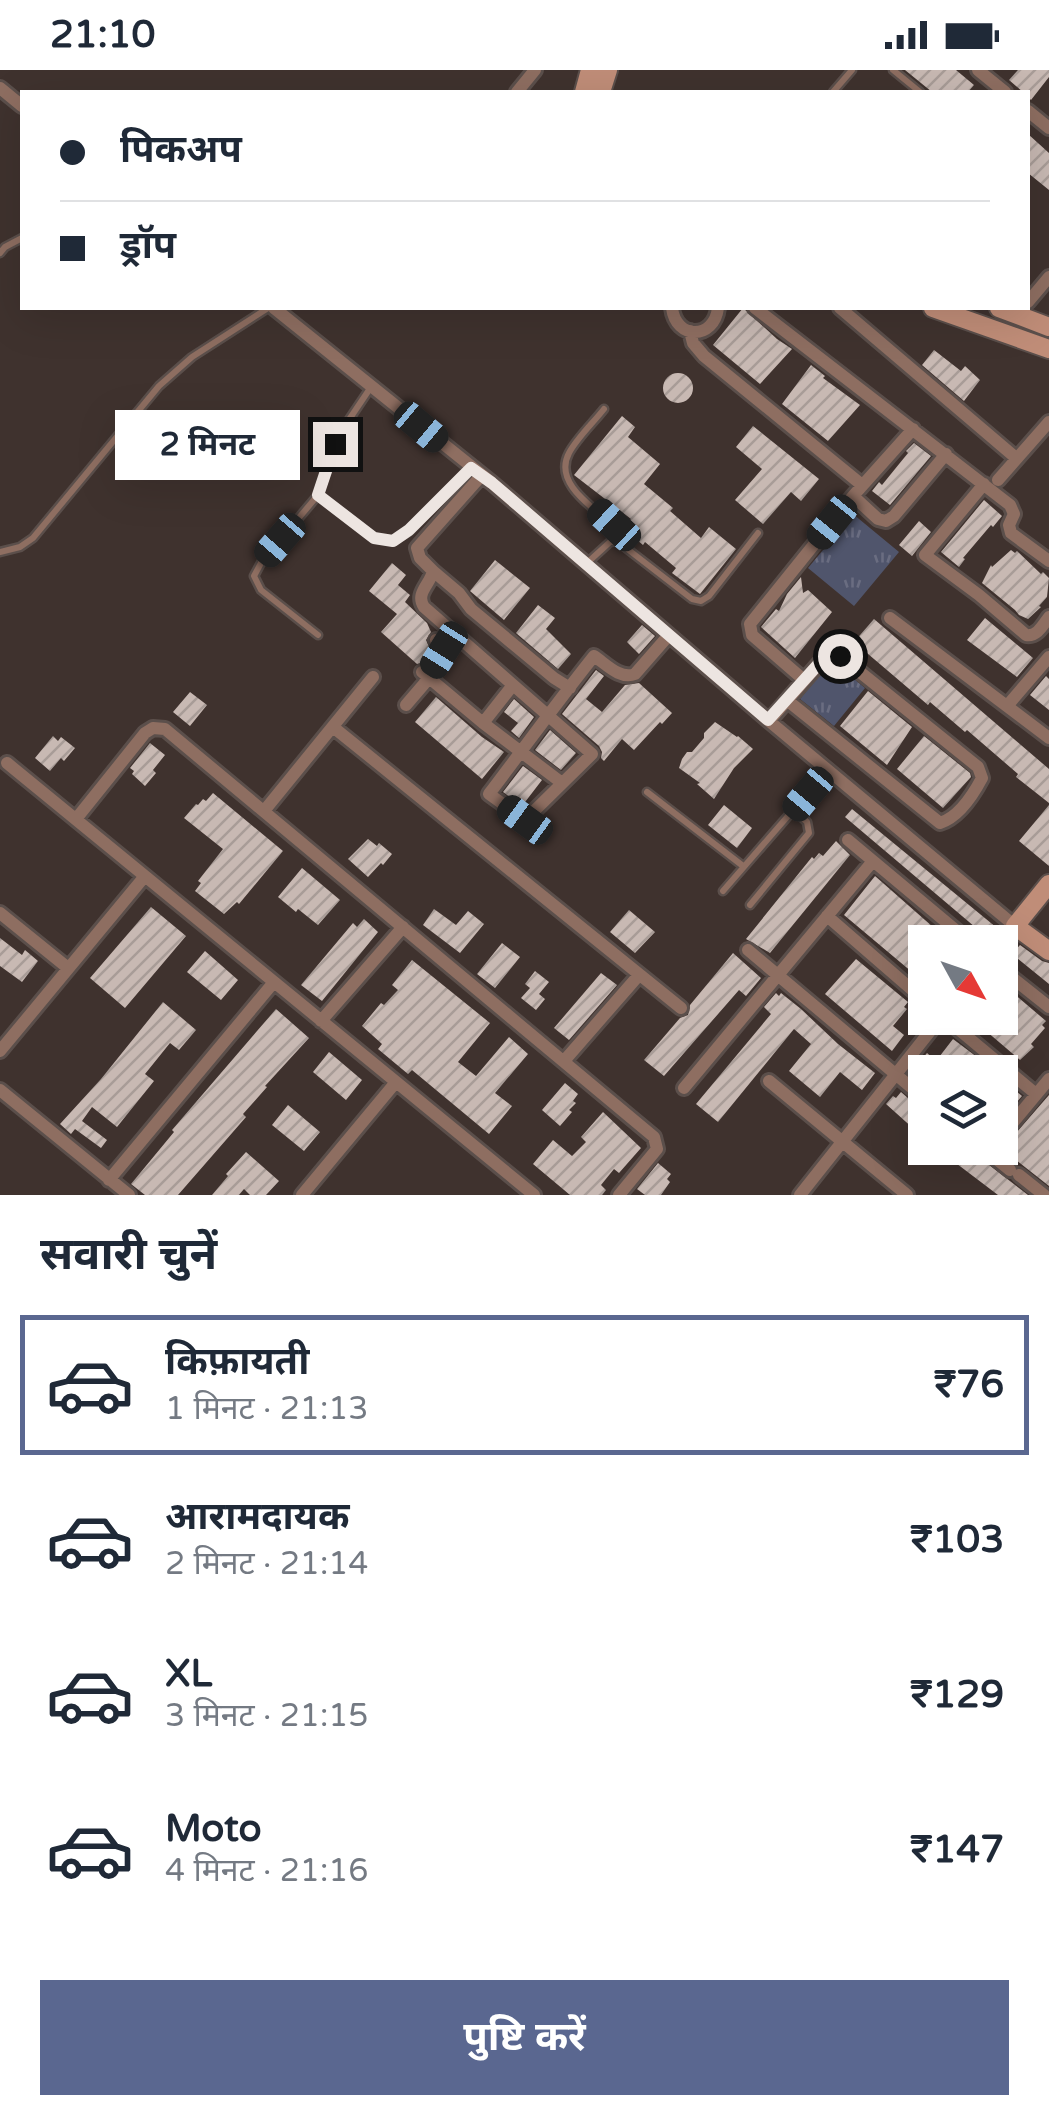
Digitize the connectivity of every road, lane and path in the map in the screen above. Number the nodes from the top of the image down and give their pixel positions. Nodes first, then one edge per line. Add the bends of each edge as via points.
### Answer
1 (536, 70) edge
2 (852, 70) edge
3 (893, 70) edge
4 (978, 70) edge
5 (0, 88) edge
6 (518, 90) edge
7 (835, 90) edge
8 (918, 90) edge
9 (1003, 90) edge
10 (20, 104) edge
11 (1049, 277) edge
12 (1030, 295) edge
13 (268, 310) edge
14 (274, 310) edge
15 (672, 310) edge
16 (718, 310) edge
17 (759, 310) edge
18 (842, 310) edge
19 (939, 310) edge
20 (1019, 310) edge
21 (1049, 327) edge
22 (690, 331) junction
23 (1049, 349) edge
24 (372, 386) junction
25 (604, 409) dead end
26 (1049, 422) edge
27 (913, 428) junction
28 (946, 454) junction
29 (1016, 458) junction
30 (476, 472) junction
31 (991, 482) junction
32 (857, 491) junction
33 (318, 495) junction
34 (758, 533) dead end
35 (617, 540) junction
36 (0, 552) edge
37 (1049, 562) edge
38 (586, 564) junction
39 (433, 571) junction
40 (1049, 617) edge
41 (890, 618) dead end
42 (669, 635) junction
43 (318, 636) dead end
44 (436, 640) dead end
45 (1049, 657) edge
46 (425, 674) junction
47 (373, 677) dead end
48 (804, 680) junction
49 (514, 685) junction
50 (570, 688) junction
51 (788, 700) junction
52 (406, 705) dead end
53 (1008, 706) junction
54 (549, 716) junction
55 (768, 720) junction
56 (483, 723) junction
57 (333, 727) junction
58 (1049, 738) edge
59 (521, 752) junction
60 (7, 763) dead end
61 (828, 769) junction
62 (562, 782) junction
63 (647, 792) dead end
64 (794, 810) junction
65 (264, 811) junction
66 (76, 819) junction
67 (848, 840) dead end
68 (873, 861) junction
69 (744, 866) junction
70 (145, 876) junction
71 (1049, 884) edge
72 (723, 891) dead end
73 (750, 905) dead end
74 (0, 913) edge
75 (827, 916) junction
76 (950, 925) edge
77 (1014, 925) edge
78 (1016, 925) edge
79 (403, 927) junction
80 (1018, 928) edge
81 (748, 950) dead end
82 (1049, 951) edge
83 (68, 968) junction
84 (639, 975) junction
85 (778, 976) junction
86 (274, 982) junction
87 (1018, 983) edge
88 (908, 985) edge
89 (681, 1008) dead end
90 (1049, 1008) edge
91 (322, 1021) junction
92 (923, 1035) edge
93 (970, 1035) edge
94 (0, 1051) edge
95 (564, 1061) junction
96 (896, 1074) junction
97 (1049, 1078) edge
98 (769, 1081) dead end
99 (396, 1082) junction
100 (908, 1084) edge
101 (684, 1088) dead end
102 (0, 1090) edge
103 (1036, 1094) junction
104 (1018, 1116) edge
105 (844, 1142) junction
106 (1006, 1165) edge
107 (109, 1180) junction
108 (129, 1195) edge
109 (302, 1195) edge
110 (534, 1195) edge
111 (618, 1195) edge
112 (800, 1195) edge
113 (907, 1195) edge
114 (1044, 1195) edge

1 - 6 street
2 - 7 lane
3 - 8 lane
4 - 9 street
5 - 10 street
11 - 12 street
13 - 36 lane via 176,370 33,538
14 - 24 street
15 - 22 street via 680,327
16 - 22 street via 709,328
17 - 27 street
18 - 29 street
19 - 23 street
20 - 21 street
22 - 32 street via 704,356
24 - 30 street
24 - 33 lane via 340,433
25 - 35 lane via 564,466 571,486 617,529
26 - 29 street
27 - 28 street
27 - 32 street
28 - 31 street
28 - 32 street via 886,521
29 - 31 street
30 - 33 lane via 393,541 374,538
30 - 38 street
30 - 39 street via 417,548
31 - 37 street via 1014,509 1011,533
31 - 40 street via 926,555 1026,636 1039,632
32 - 48 street via 750,624 752,635
33 - 43 lane via 254,576
34 - 35 lane via 701,601
35 - 38 lane
38 - 42 street
39 - 49 street via 422,605
39 - 50 street
41 - 53 street
42 - 50 street via 634,674 621,674 594,656
42 - 55 street
44 - 46 street via 444,650
45 - 53 street
46 - 52 street
46 - 56 street
47 - 57 street
48 - 51 street
48 - 51 street via 823,659 840,656 978,767 976,789 940,823
49 - 54 street
49 - 56 street
50 - 54 street
51 - 55 street
53 - 58 street
54 - 59 street
54 - 62 street via 592,754
55 - 61 street
56 - 59 street
57 - 65 street
57 - 84 street
59 - 62 street
59 - 62 street via 489,794 525,820
60 - 66 street
61 - 64 lane
61 - 77 street
63 - 69 lane
64 - 69 lane
64 - 73 lane via 809,833
65 - 66 street via 165,728 154,728
65 - 79 street
66 - 70 street
67 - 68 street
68 - 75 street
68 - 76 street
69 - 72 lane
70 - 83 street
70 - 86 street
71 - 78 street
74 - 83 street
75 - 85 street
75 - 88 street
79 - 91 street
79 - 95 street
80 - 82 street
81 - 85 street
83 - 94 street
84 - 89 street
84 - 95 street
85 - 96 street
85 - 101 street
86 - 91 street
86 - 107 street
87 - 90 street
91 - 99 street
92 - 96 street
93 - 103 street
95 - 111 street via 654,1137 657,1148
96 - 100 street
96 - 105 street
97 - 103 street
98 - 105 street
99 - 109 street
99 - 110 street
102 - 107 street
103 - 104 street
105 - 112 street
105 - 113 street
106 - 114 street
107 - 108 street

